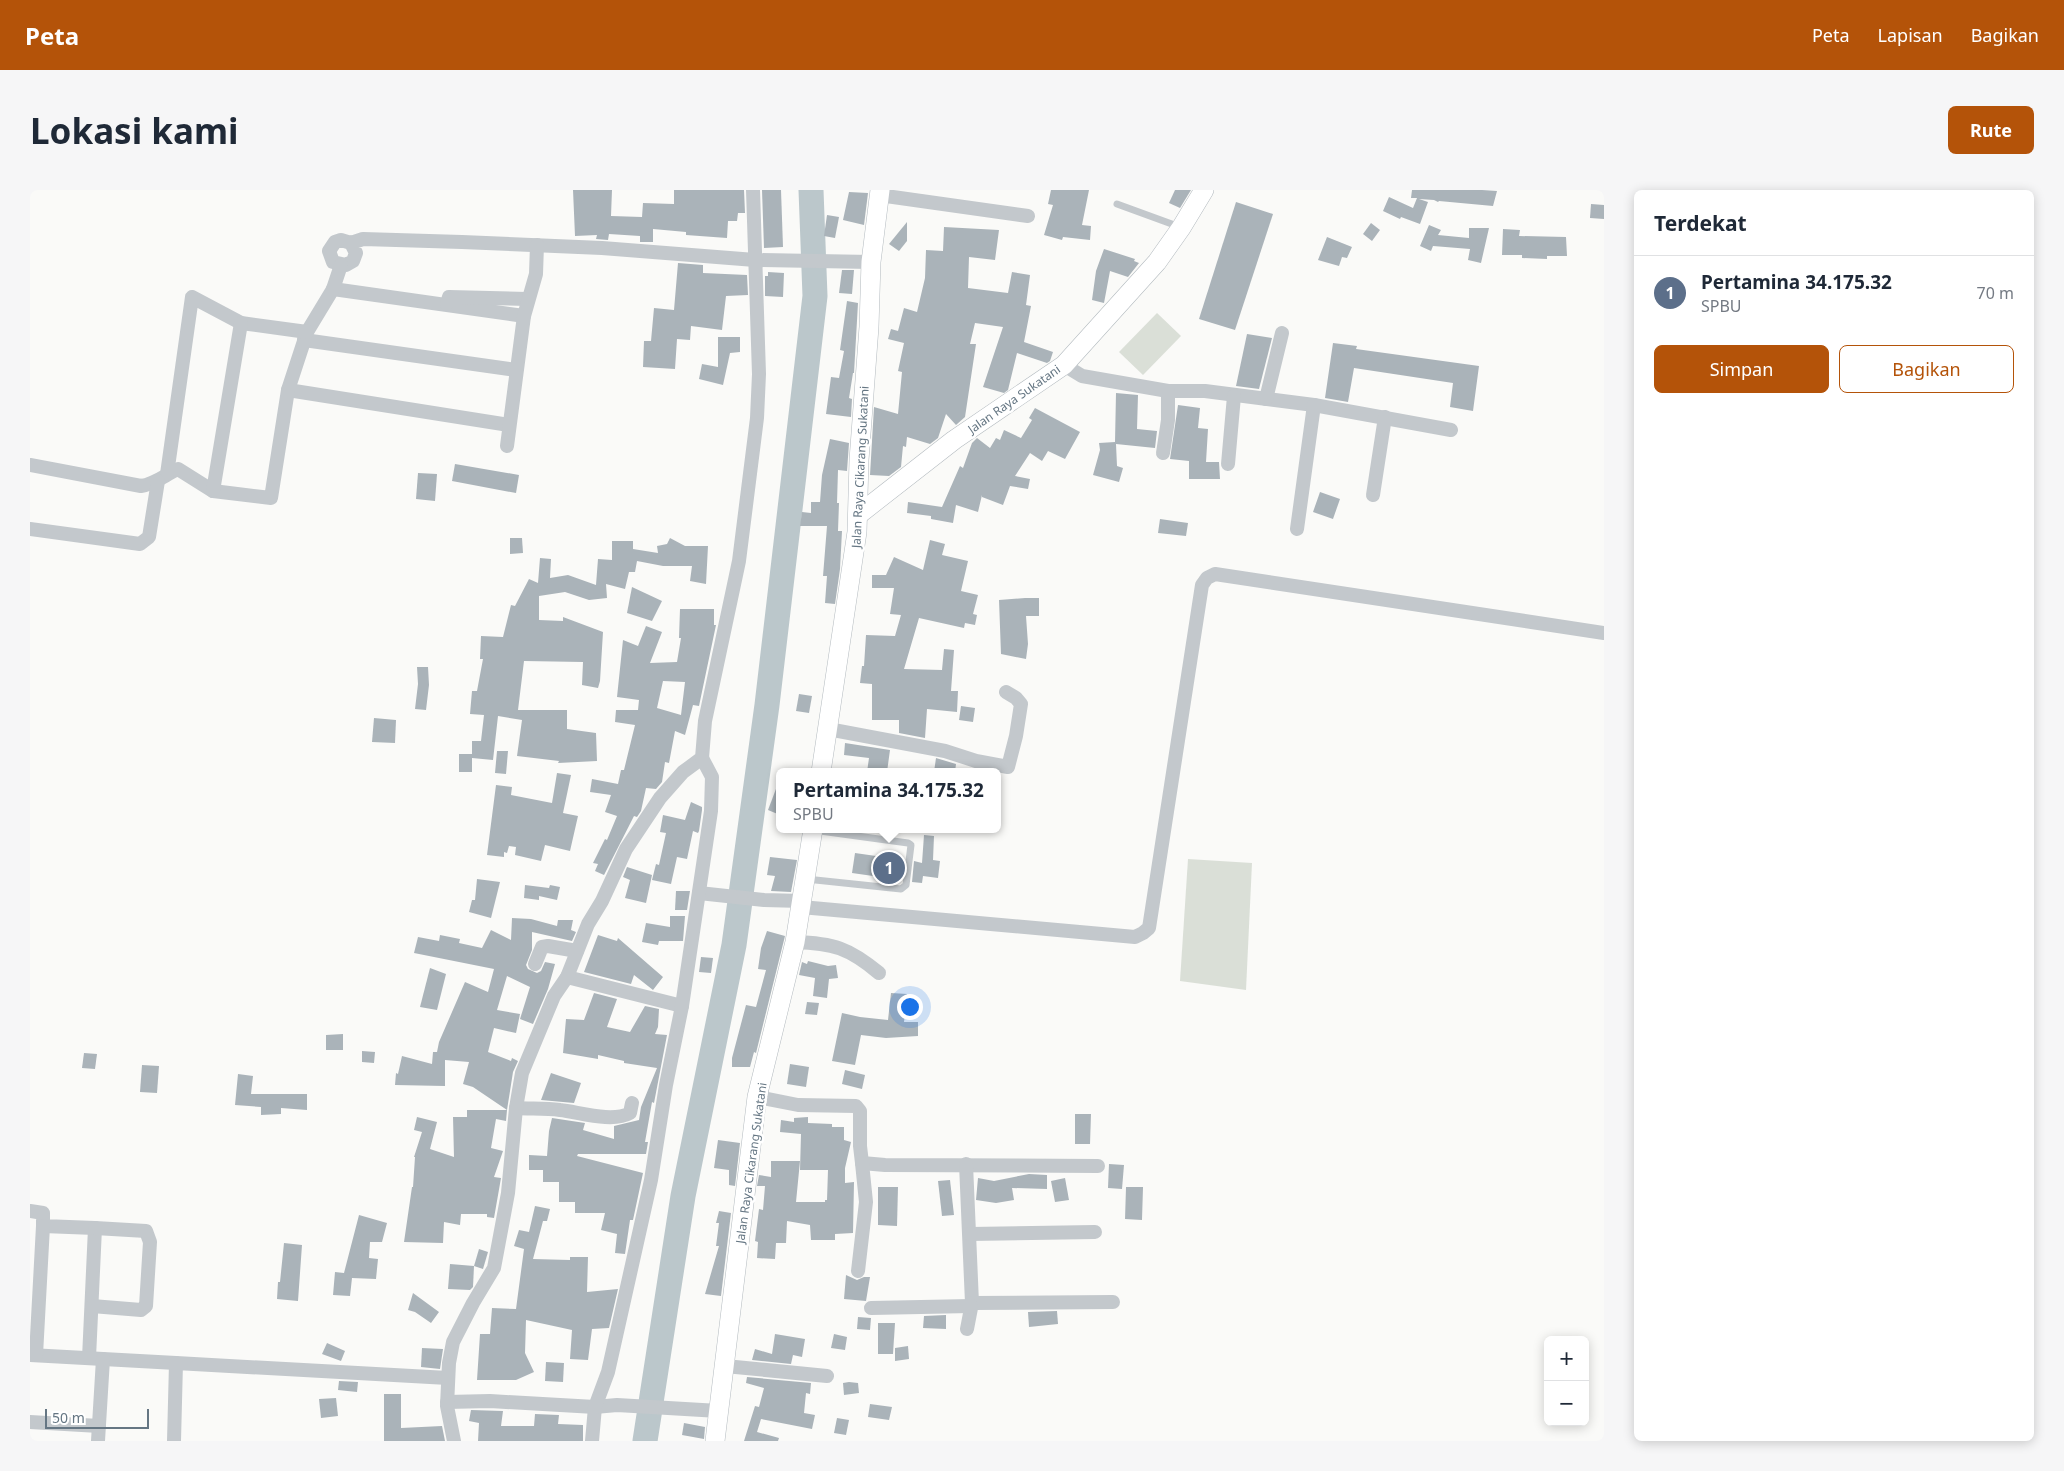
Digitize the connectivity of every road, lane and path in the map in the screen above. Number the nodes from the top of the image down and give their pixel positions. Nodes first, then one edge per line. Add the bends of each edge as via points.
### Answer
1 (753, 190) edge
2 (1204, 190) edge
3 (879, 193) edge
4 (1117, 204) dead end
5 (1028, 216) dead end
6 (1181, 228) junction
7 (351, 244) junction
8 (537, 245) junction
9 (755, 260) junction
10 (863, 262) junction
11 (341, 265) junction
12 (333, 289) junction
13 (527, 299) junction
14 (447, 305) junction
15 (524, 316) junction
16 (241, 323) junction
17 (1282, 333) dead end
18 (305, 336) junction
19 (1064, 365) junction
20 (516, 370) junction
21 (288, 390) junction
22 (1168, 391) junction
23 (1234, 396) junction
24 (1266, 399) junction
25 (1314, 405) junction
26 (1385, 417) junction
27 (509, 425) junction
28 (1451, 430) dead end
29 (507, 446) dead end
30 (1163, 454) dead end
31 (1228, 464) dead end
32 (30, 465) edge
33 (163, 477) junction
34 (213, 491) junction
35 (1373, 495) dead end
36 (858, 515) junction
37 (30, 529) edge
38 (1296, 529) dead end
39 (1604, 632) edge
40 (1006, 692) dead end
41 (828, 729) junction
42 (702, 758) junction
43 (823, 768) edge
44 (812, 833) edge
45 (835, 833) edge
46 (805, 878) junction
47 (700, 893) junction
48 (801, 904) junction
49 (795, 942) junction
50 (577, 951) junction
51 (535, 964) dead end
52 (879, 972) dead end
53 (567, 977) junction
54 (682, 1006) junction
55 (758, 1097) junction
56 (632, 1103) dead end
57 (516, 1108) junction
58 (862, 1163) junction
59 (966, 1164) junction
60 (1098, 1166) dead end
61 (30, 1211) edge
62 (43, 1226) junction
63 (95, 1228) junction
64 (1095, 1232) dead end
65 (970, 1234) junction
66 (858, 1271) dead end
67 (1113, 1302) dead end
68 (971, 1305) junction
69 (92, 1306) junction
70 (871, 1308) dead end
71 (967, 1330) dead end
72 (33, 1355) edge
73 (89, 1358) junction
74 (103, 1359) junction
75 (176, 1364) junction
76 (726, 1366) junction
77 (826, 1376) dead end
78 (448, 1378) junction
79 (447, 1402) junction
80 (595, 1407) junction
81 (720, 1411) junction
82 (30, 1422) edge
83 (99, 1426) junction
84 (98, 1441) edge
85 (174, 1441) edge
86 (454, 1441) edge
87 (592, 1441) edge
88 (715, 1441) edge

1 - 9 street
2 - 6 main road, Jalan Raya Sukatani
3 - 5 street
3 - 10 main road, Jalan Raya Cikarang Sukatani
4 - 6 lane
6 - 19 main road, Jalan Raya Sukatani via 1157,262
7 - 8 street via 363,239 402,239
7 - 11 street via 355,258 350,264
7 - 11 street via 338,240 330,247 330,260
8 - 9 street
8 - 13 street via 536,274
9 - 10 street
9 - 42 street via 759,374 755,434 739,561 705,721
10 - 36 main road, Jalan Raya Cikarang Sukatani
11 - 12 street
12 - 14 street
12 - 18 street
13 - 14 street via 449,297
13 - 15 street
14 - 15 street
15 - 20 street
16 - 18 street
16 - 33 street via 192,297
16 - 34 street
17 - 24 street
18 - 20 street
18 - 21 street
19 - 22 street via 1082,376
19 - 36 main road, Jalan Raya Sukatani via 954,440
20 - 27 street
21 - 27 street
21 - 34 street via 271,498
22 - 23 street via 1205,391
22 - 30 street
23 - 24 street
23 - 31 street
24 - 25 street
25 - 26 street
25 - 38 street
26 - 28 street
26 - 35 street
27 - 29 street
32 - 33 street via 141,486
33 - 34 street via 178,469
33 - 37 street via 149,537 140,544
36 - 41 main road, Jalan Raya Cikarang Sukatani
39 - 48 street via 1215,574 1206,578 1202,585 1149,928 1144,933 1135,937
40 - 41 street via 1020,704 1008,767 945,751
41 - 43 main road, Jalan Raya Cikarang Sukatani
42 - 47 street via 709,768 712,786
42 - 50 street via 683,772 666,791 637,831
44 - 46 main road, Jalan Raya Cikarang Sukatani
45 - 46 lane via 912,845 906,885 901,889
46 - 48 main road, Jalan Raya Cikarang Sukatani
47 - 48 street
47 - 54 street
48 - 49 main road, Jalan Raya Cikarang Sukatani
49 - 52 street via 824,943 842,948
49 - 55 main road, Jalan Raya Cikarang Sukatani
50 - 51 street via 548,946 542,948
50 - 53 street
53 - 54 street
53 - 57 street via 547,1011 522,1073
54 - 80 street via 647,1199 608,1372
55 - 58 street via 798,1105 856,1106 860,1111
55 - 76 main road, Jalan Raya Cikarang Sukatani
56 - 57 street via 630,1113 620,1116
57 - 78 street via 508,1193 496,1261 453,1342
58 - 59 street
58 - 66 street via 866,1202
59 - 60 street
59 - 65 street
61 - 62 street via 44,1213
62 - 63 street
62 - 72 street
63 - 69 street
63 - 69 street via 146,1230 150,1242 146,1306 141,1310
64 - 65 street
65 - 68 street
67 - 68 street
68 - 70 street
68 - 71 street
69 - 73 street
72 - 73 street
73 - 74 street
74 - 75 street
74 - 83 street
75 - 78 street
75 - 85 street
76 - 77 street
76 - 81 main road, Jalan Raya Cikarang Sukatani
78 - 79 street
79 - 80 street
79 - 86 street
80 - 81 street via 617,1405
80 - 87 street
81 - 88 main road, Jalan Raya Cikarang Sukatani
82 - 83 street
83 - 84 street

